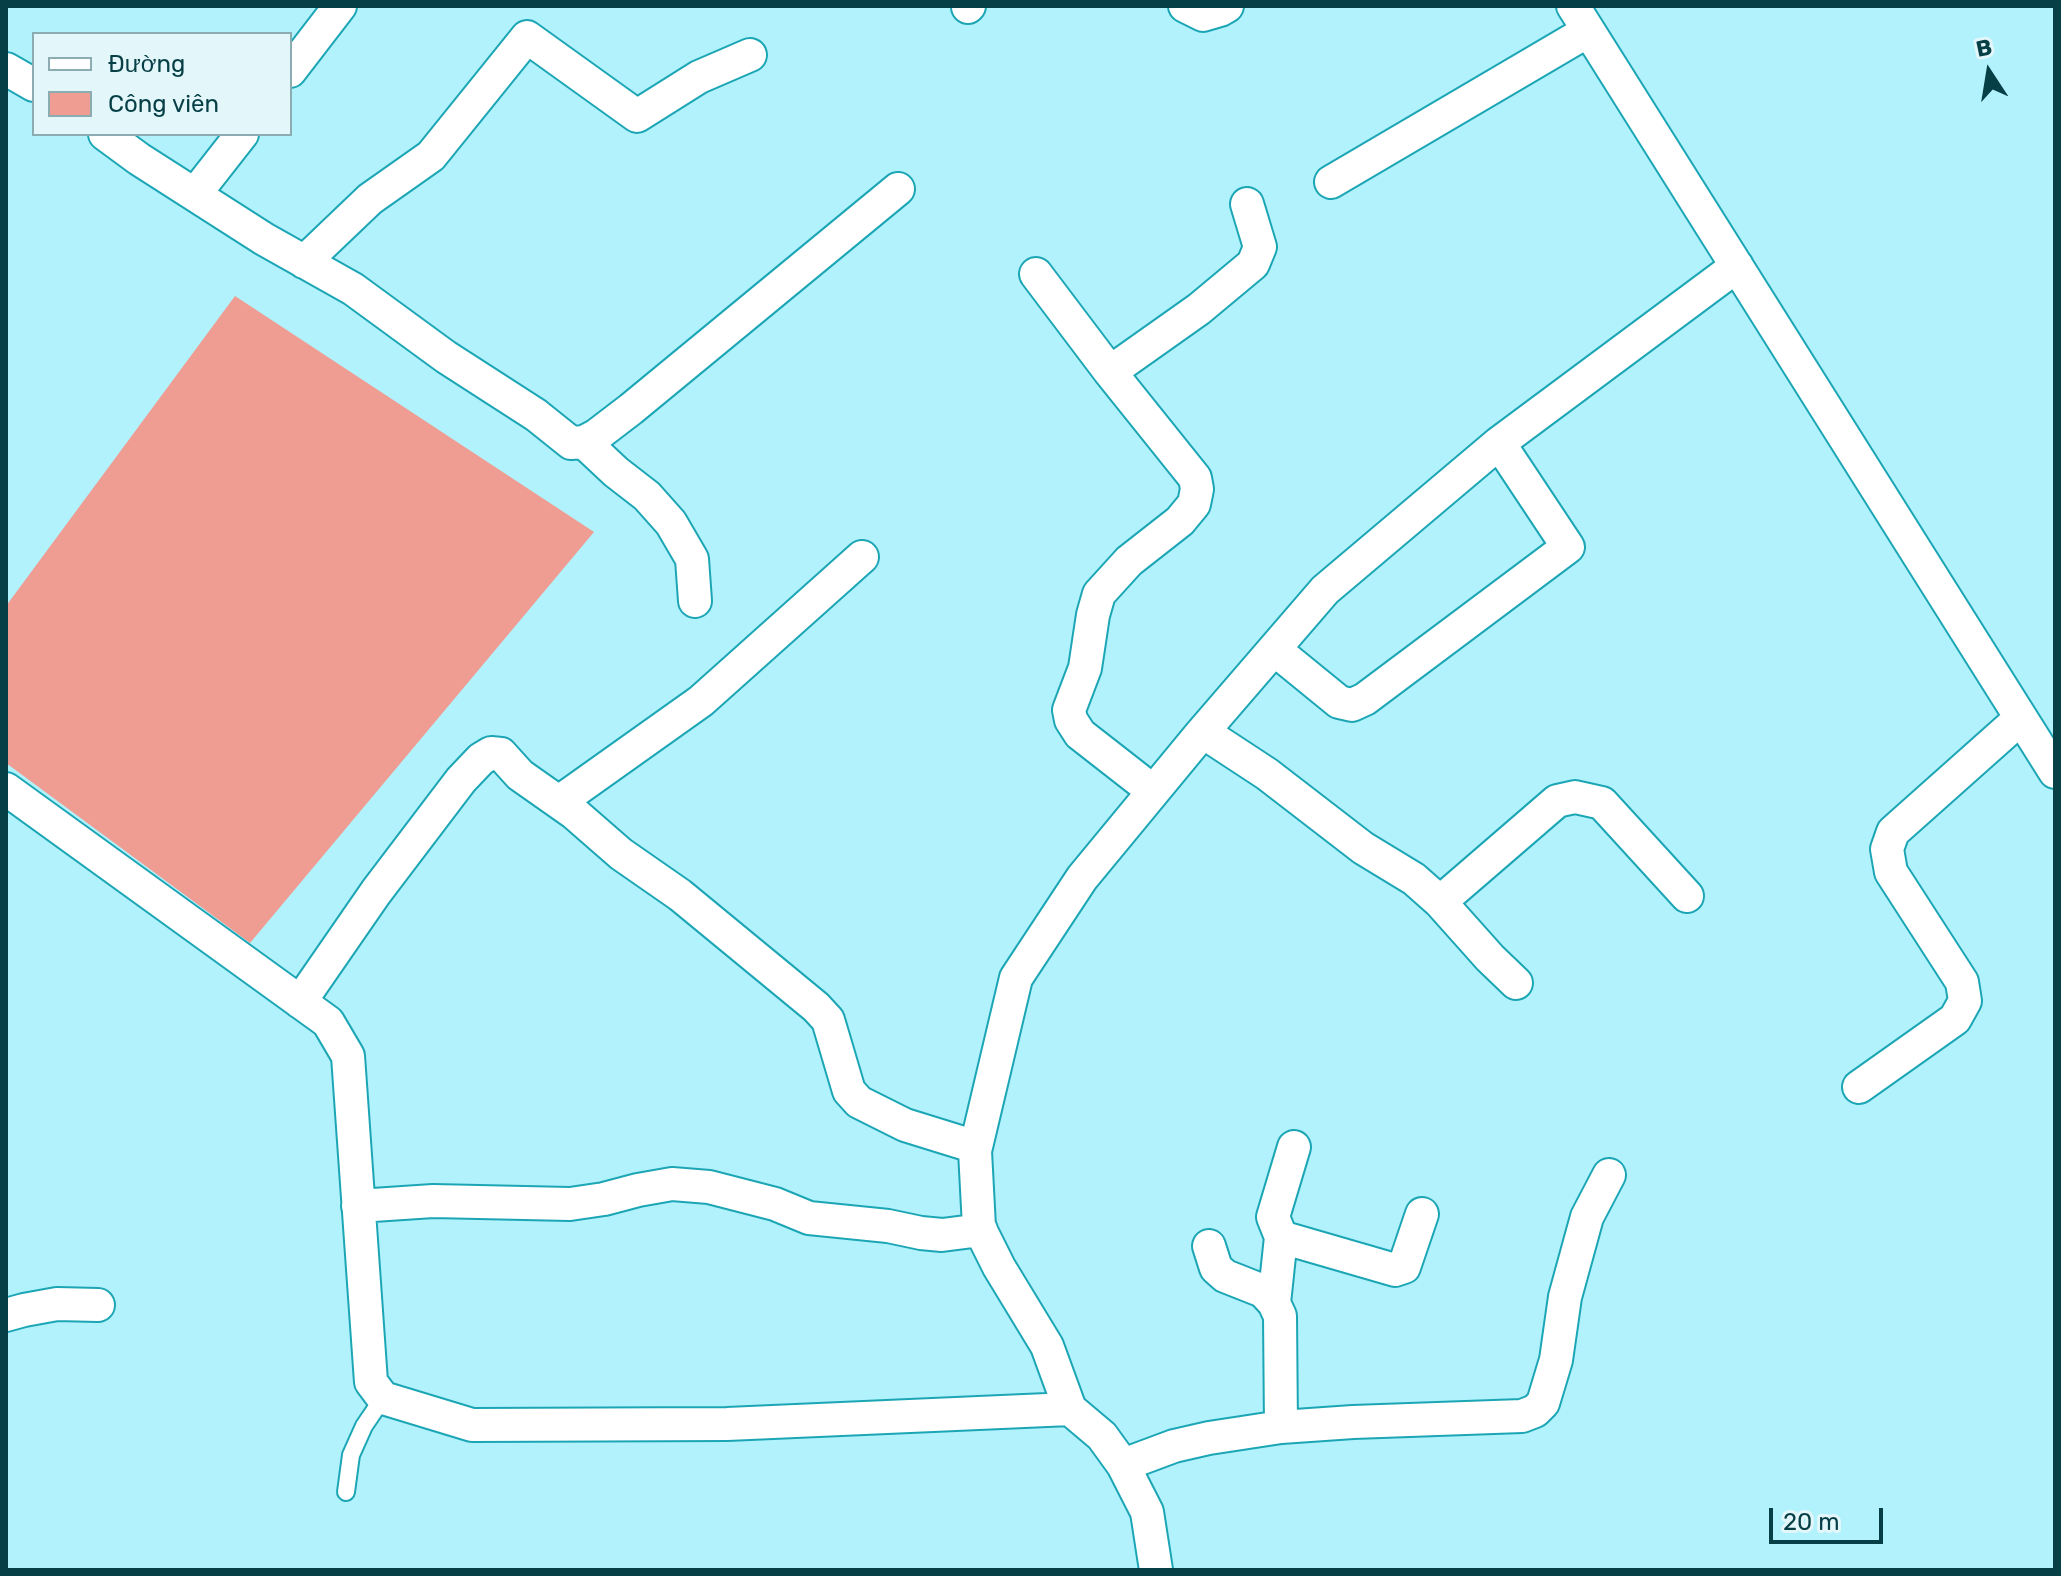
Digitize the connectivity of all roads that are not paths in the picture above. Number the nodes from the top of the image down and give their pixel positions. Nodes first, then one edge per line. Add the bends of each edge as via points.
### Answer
1 (340, 6) edge
2 (1185, 6) edge
3 (1227, 6) edge
4 (1580, 18) edge
5 (750, 55) dead end
6 (292, 68) edge
7 (6, 69) edge
8 (32, 84) edge
9 (108, 136) edge
10 (240, 136) edge
11 (1331, 182) dead end
12 (898, 189) dead end
13 (195, 194) junction
14 (1247, 204) dead end
15 (304, 262) junction
16 (1737, 266) junction
17 (1036, 274) dead end
18 (1110, 372) junction
19 (584, 442) junction
20 (1499, 443) junction
21 (862, 557) dead end
22 (695, 601) dead end
23 (1274, 649) junction
24 (2021, 718) junction
25 (1203, 732) junction
26 (2055, 772) edge
27 (6, 789) edge
28 (1153, 791) junction
29 (559, 802) junction
30 (1687, 896) dead end
31 (1440, 902) junction
32 (1516, 983) dead end
33 (300, 1002) junction
34 (1859, 1087) dead end
35 (976, 1147) junction
36 (1294, 1147) dead end
37 (1609, 1175) dead end
38 (358, 1206) junction
39 (1422, 1214) dead end
40 (981, 1230) junction
41 (1281, 1237) junction
42 (1209, 1246) dead end
43 (1274, 1303) junction
44 (98, 1305) dead end
45 (6, 1315) edge
46 (383, 1398) junction
47 (1070, 1409) junction
48 (1281, 1427) junction
49 (1123, 1465) junction
50 (346, 1492) dead end
51 (1156, 1570) edge

1 - 6 street
2 - 3 street via 1203,15
4 - 11 street
4 - 16 street
5 - 15 street via 699,77 637,116 527,37 431,156 370,199
7 - 8 street
9 - 13 street
10 - 13 street
12 - 19 street
13 - 15 street
14 - 18 street via 1260,247 1253,264
15 - 19 street via 353,289 571,443
16 - 20 street
16 - 24 street
17 - 18 street
18 - 28 street via 1178,455 1197,489 1194,504 1180,521 1129,561 1099,594 1085,668 1069,710 1080,734
19 - 22 street via 671,523 692,559
20 - 23 street via 1325,590
20 - 23 street via 1568,547 1352,705 1339,702
21 - 29 street via 701,701
23 - 25 street
24 - 26 street
24 - 34 street via 1893,832 1887,849 1891,872 1962,982 1965,1001 1955,1019
25 - 28 street
25 - 31 street
27 - 33 street
28 - 35 street via 1082,878 1016,978
29 - 33 street via 520,775 501,754 481,759 376,892
29 - 35 street via 816,1007 828,1020 849,1091 859,1102 905,1125
30 - 31 street via 1602,803 1575,797 1557,801
31 - 32 street
33 - 38 street via 328,1022 348,1056
35 - 40 street
36 - 41 street via 1273,1217
37 - 48 street via 1587,1217 1565,1297 1556,1360 1543,1403 1535,1411 1522,1416
38 - 40 street via 433,1201 570,1204 672,1184 709,1187 809,1218 942,1235
38 - 46 street via 371,1382
39 - 41 street via 1404,1267 1395,1270
40 - 47 street via 1047,1346
41 - 43 street
42 - 43 street via 1216,1268 1225,1276 1263,1291
43 - 48 street via 1280,1316
44 - 45 street via 57,1304
46 - 47 street via 472,1425 727,1424
46 - 50 lane via 351,1455
47 - 49 street via 1102,1436
48 - 49 street via 1174,1446
49 - 51 street via 1147,1512

